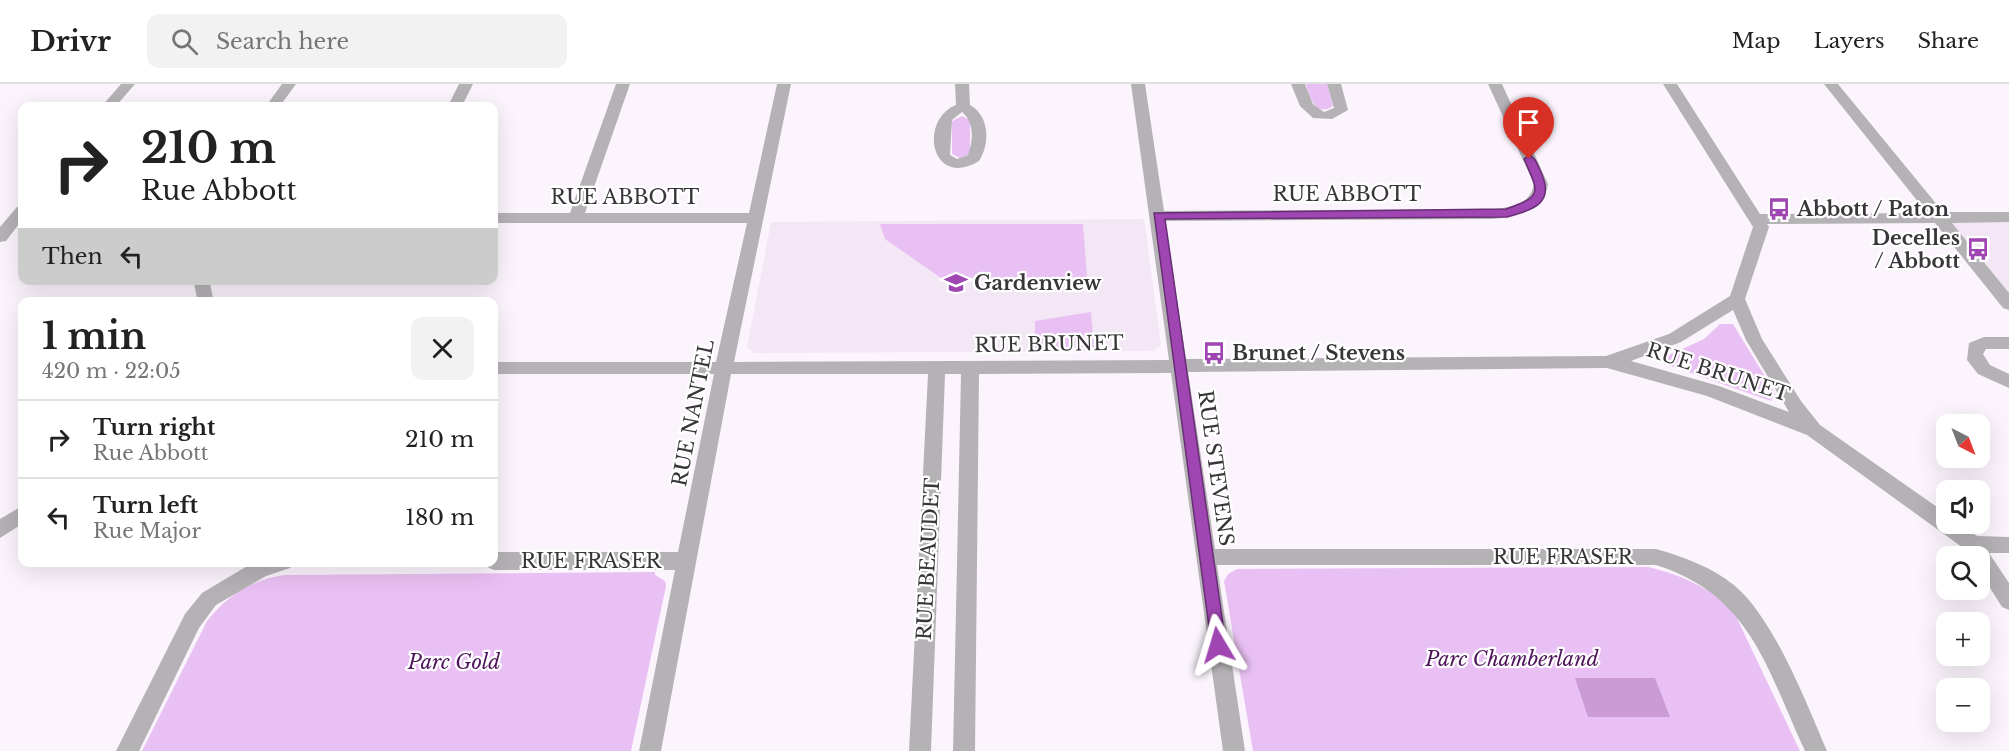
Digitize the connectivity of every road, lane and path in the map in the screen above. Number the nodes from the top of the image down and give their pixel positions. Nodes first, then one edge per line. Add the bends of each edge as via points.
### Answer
1 (128, 84) edge
2 (289, 84) edge
3 (466, 84) edge
4 (623, 84) edge
5 (784, 84) edge
6 (962, 84) edge
7 (1138, 84) edge
8 (1298, 84) edge
9 (1334, 84) edge
10 (1495, 84) edge
11 (1670, 84) edge
12 (1831, 84) edge
13 (112, 102) edge
14 (276, 102) edge
15 (457, 102) edge
16 (963, 106) dead end
17 (1159, 216) junction
18 (1939, 217) junction
19 (2009, 217) edge
20 (498, 218) edge
21 (576, 218) junction
22 (756, 218) junction
23 (1758, 219) junction
24 (11, 225) edge
25 (0, 237) edge
26 (1737, 298) junction
27 (2009, 304) edge
28 (2009, 343) edge
29 (1606, 362) junction
30 (1179, 364) junction
31 (724, 366) junction
32 (498, 368) edge
33 (937, 368) junction
34 (970, 368) junction
35 (2009, 381) edge
36 (1814, 430) junction
37 (18, 517) edge
38 (0, 531) edge
39 (1973, 544) junction
40 (2009, 545) edge
41 (1206, 557) junction
42 (498, 561) edge
43 (688, 561) junction
44 (267, 567) edge
45 (2009, 601) edge
46 (127, 751) edge
47 (650, 751) edge
48 (920, 751) edge
49 (964, 751) edge
50 (1234, 751) edge
51 (1816, 751) edge

1 - 13 street
2 - 14 street
3 - 15 street
4 - 21 street
5 - 22 street, RUE NANTEL
6 - 16 street
7 - 17 street, RUE STEVENS
8 - 9 street via 1308,110 1326,115 1341,110
10 - 17 street, RUE ABBOTT via 1541,184 1541,195 1520,210 1493,214
11 - 23 street
12 - 18 street
17 - 30 street, RUE STEVENS
18 - 19 street
18 - 23 street
18 - 27 street
20 - 21 street, RUE ABBOTT
21 - 22 street, RUE ABBOTT
22 - 31 street, RUE NANTEL
23 - 26 street via 1761,235
24 - 25 street
26 - 29 street, RUE BRUNET via 1697,328 1669,342
26 - 36 street via 1754,340
28 - 35 street via 1984,343 1975,347 1972,355 1986,371
29 - 30 street, RUE BRUNET
29 - 36 street, RUE BRUNET via 1668,376
30 - 34 street, RUE BRUNET
30 - 41 street, RUE STEVENS
31 - 32 street, RUE BRUNET
31 - 33 street, RUE BRUNET
31 - 43 street, RUE NANTEL
33 - 34 street, RUE BRUNET
33 - 48 street, RUE BEAUDET
34 - 49 street, RUE BEAUDET
36 - 39 street
37 - 38 street
39 - 40 street
39 - 45 street
41 - 50 street, RUE STEVENS
41 - 51 street, RUE FRASER via 1656,557 1683,565 1731,594 1750,616
42 - 43 street, RUE FRASER
43 - 47 street, RUE NANTEL
44 - 46 street via 209,599 192,621

